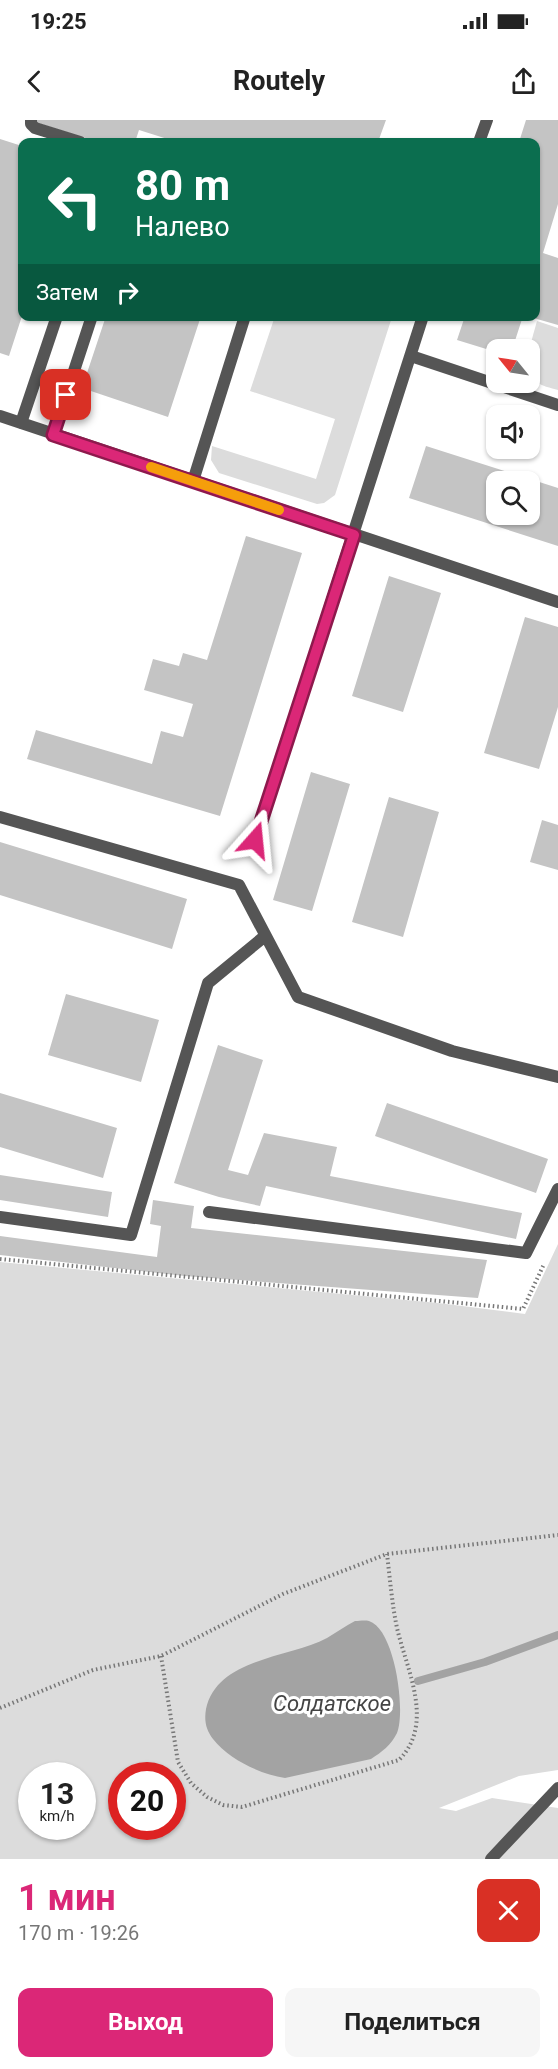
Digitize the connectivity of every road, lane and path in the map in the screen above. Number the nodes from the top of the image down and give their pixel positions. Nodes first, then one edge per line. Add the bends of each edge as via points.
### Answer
1 (31, 120) edge
2 (487, 120) edge
3 (67, 138) edge
4 (480, 138) edge
5 (55, 321) edge
6 (90, 321) edge
7 (243, 321) edge
8 (422, 321) edge
9 (411, 356) junction
10 (558, 405) edge
11 (0, 416) edge
12 (21, 423) junction
13 (53, 435) junction
14 (193, 481) junction
15 (354, 535) junction
16 (558, 602) edge
17 (0, 817) edge
18 (255, 840) dead end
19 (265, 936) junction
20 (558, 1077) edge
21 (558, 1189) edge
22 (209, 1212) dead end
23 (0, 1217) edge
24 (528, 1249) junction
25 (0, 1258) edge
26 (558, 1535) edge
27 (387, 1554) junction
28 (161, 1656) junction
29 (0, 1708) edge
30 (558, 1788) edge
31 (490, 1859) edge

1 - 3 lane via 35,128
2 - 4 lane
5 - 12 lane
6 - 13 lane
7 - 14 lane
8 - 9 lane
9 - 10 lane
9 - 15 lane
11 - 12 lane
12 - 13 lane
13 - 14 lane
14 - 15 lane
15 - 16 lane
15 - 18 lane
17 - 19 lane via 239,885
19 - 20 lane via 298,997 452,1050
19 - 23 lane via 208,983 131,1235
21 - 24 lane
22 - 24 lane via 526,1252
24 - 25 path via 544,1264 524,1309
26 - 27 path
27 - 28 path via 283,1594
27 - 28 path via 397,1626 418,1712 416,1734 399,1760 242,1807 223,1805 191,1783 178,1762
28 - 29 path via 93,1670
30 - 31 lane

